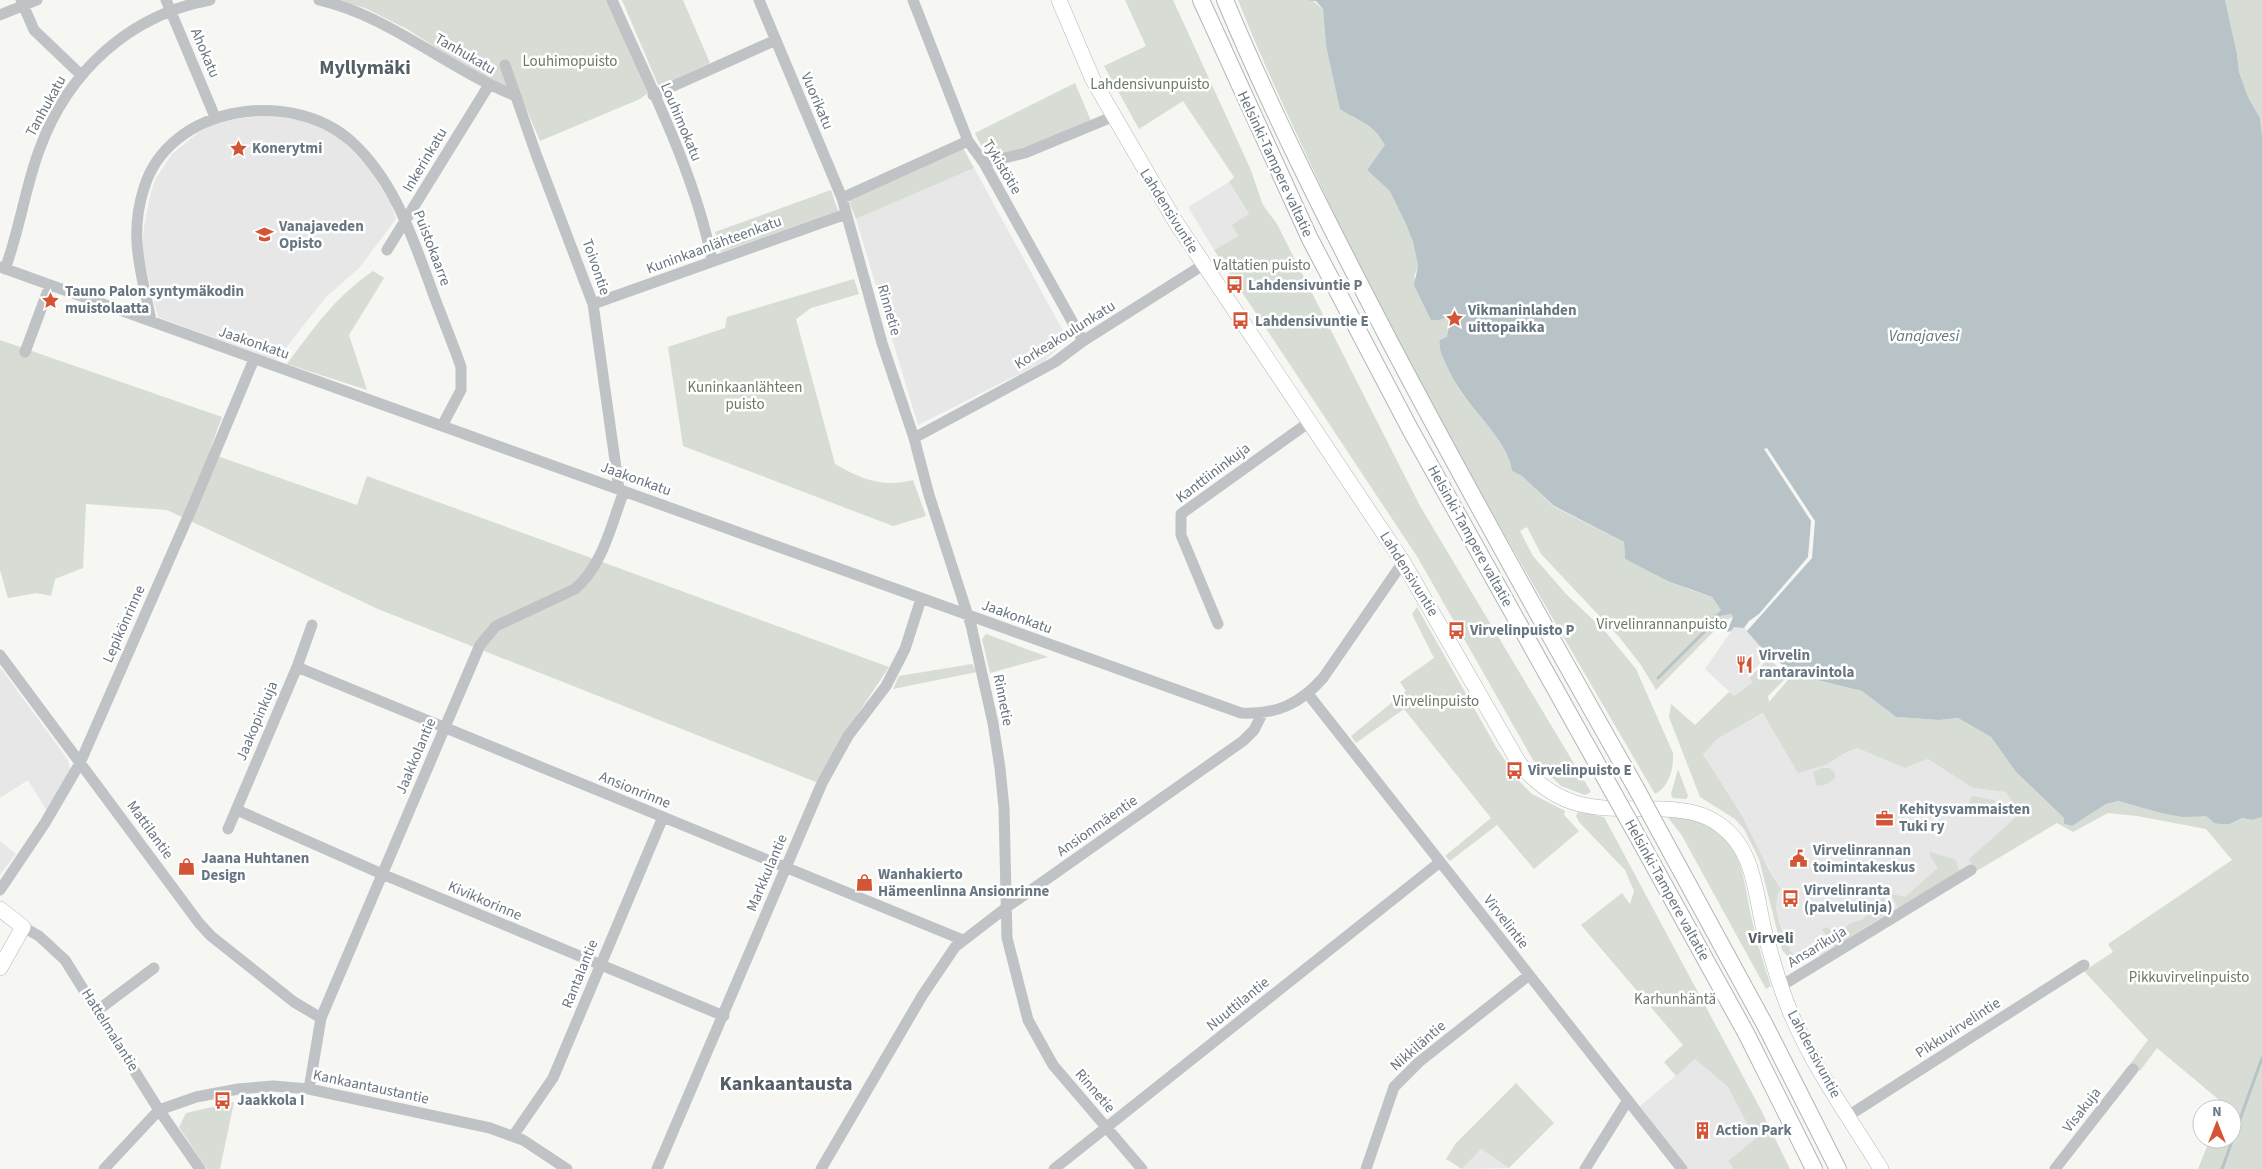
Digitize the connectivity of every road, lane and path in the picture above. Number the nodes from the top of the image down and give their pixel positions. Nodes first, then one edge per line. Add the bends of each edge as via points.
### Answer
1 (37, 0) edge
2 (210, 0) edge
3 (319, 0) edge
4 (612, 0) edge
5 (759, 0) edge
6 (913, 0) edge
7 (1058, 0) edge
8 (1201, 0) edge
9 (1225, 0) edge
10 (22, 3) edge
11 (169, 5) edge
12 (0, 15) edge
13 (776, 40) junction
14 (505, 65) dead end
15 (80, 74) junction
16 (489, 86) junction
17 (653, 95) junction
18 (516, 96) junction
19 (215, 117) junction
20 (1112, 117) junction
21 (968, 141) junction
22 (984, 163) junction
23 (842, 198) junction
24 (846, 214) junction
25 (406, 218) junction
26 (387, 250) dead end
27 (712, 260) junction
28 (1203, 265) junction
29 (3, 268) edge
30 (50, 285) junction
31 (593, 304) junction
32 (151, 321) junction
33 (1083, 341) junction
34 (25, 352) dead end
35 (254, 359) junction
36 (1308, 423) junction
37 (442, 426) junction
38 (914, 438) junction
39 (621, 490) junction
40 (1403, 562) junction
41 (921, 598) junction
42 (966, 614) junction
43 (1218, 624) dead end
44 (312, 625) dead end
45 (0, 654) edge
46 (297, 667) junction
47 (1308, 694) junction
48 (1262, 714) junction
49 (445, 727) junction
50 (80, 763) junction
51 (237, 810) junction
52 (663, 817) junction
53 (228, 829) dead end
54 (1440, 862) junction
55 (785, 868) junction
56 (1971, 870) dead end
57 (382, 874) junction
58 (0, 890) edge
59 (1007, 907) junction
60 (0, 909) edge
61 (23, 927) junction
62 (962, 940) junction
63 (599, 964) junction
64 (2084, 965) dead end
65 (0, 968) edge
66 (154, 968) dead end
67 (1529, 976) junction
68 (1781, 986) junction
69 (98, 1010) junction
70 (724, 1016) junction
71 (321, 1018) junction
72 (2133, 1069) dead end
73 (309, 1089) junction
74 (1628, 1100) junction
75 (160, 1110) junction
76 (1848, 1116) junction
77 (1106, 1128) junction
78 (513, 1136) junction
79 (104, 1169) edge
80 (200, 1169) edge
81 (567, 1169) edge
82 (656, 1169) edge
83 (821, 1169) edge
84 (1054, 1169) edge
85 (1142, 1169) edge
86 (1366, 1169) edge
87 (1585, 1169) edge
88 (1682, 1169) edge
89 (1814, 1169) edge
90 (1838, 1169) edge
91 (1881, 1169) edge
92 (2055, 1169) edge

1 - 10 street
2 - 11 street, Tanhukatu
3 - 16 street, Tanhukatu via 367,15
4 - 17 street, Louhimokatu
5 - 13 street, Vuorikatu
6 - 21 street, Tykistötie
7 - 20 main road, Lahdensivuntie via 1092,80
8 - 89 highway, Helsinki-Tampere valtatie, bridge via 1310,239 1415,437 1747,1035
9 - 90 highway, Helsinki-Tampere valtatie, bridge via 1320,210 1432,422 1765,1025
10 - 12 street
10 - 15 street via 34,30
11 - 15 street, Tanhukatu via 108,48
11 - 19 street, Ahokatu
13 - 17 street
13 - 23 street, Vuorikatu
14 - 18 street, Toivontie
15 - 29 street, Tanhukatu via 53,117 39,148
16 - 18 street, Tanhukatu
16 - 25 street, Inkerinkatu
17 - 27 street, Louhimokatu via 688,177 705,225
18 - 31 street, Toivontie
19 - 25 street, Puistokaarre via 245,111 283,110 326,123 352,142 373,164
19 - 32 street, Puistokaarre via 166,150 152,168 144,188 136,226 136,252
20 - 22 street via 1024,153
20 - 28 main road, Lahdensivuntie
21 - 22 street, Tykistötie
21 - 23 street
22 - 33 street, Tykistötie
23 - 24 street, Vuorikatu
24 - 27 street, Kuninkaanlähteenkatu
24 - 38 street, Rinnetie via 882,343
25 - 26 street, Inkerinkatu
25 - 37 street, Puistokaarre via 461,367 461,390
27 - 31 street, Kuninkaanlähteenkatu
28 - 33 street, Korkeakoulunkatu
28 - 36 main road, Lahdensivuntie
29 - 30 street, Jaakonkatu
30 - 32 street, Jaakonkatu
30 - 34 street
31 - 39 street, Toivontie
32 - 35 street, Jaakonkatu
33 - 38 street, Korkeakoulunkatu via 1055,362
35 - 37 street, Jaakonkatu
35 - 50 street, Lepikönrinne
36 - 40 main road, Lahdensivuntie
36 - 43 street, Kanttiininkuja via 1181,514 1181,535
37 - 39 street, Jaakonkatu
38 - 42 street, Rinnetie
39 - 41 street, Jaakonkatu
39 - 49 street, Jaakkolantie via 597,563 589,575 575,589 496,626 480,645
40 - 47 street via 1323,678
40 - 68 main road, Lahdensivuntie via 1519,763 1542,787 1576,804 1592,807 1694,808 1720,825 1740,844 1746,854
41 - 42 street, Jaakonkatu
41 - 55 street, Markkulantie via 905,649 886,686 848,736 822,783
42 - 48 street, Jaakonkatu via 1238,712
42 - 59 street, Rinnetie via 981,666 1000,768
44 - 46 street, Jaakopinkuja
45 - 50 street, Mattilantie
46 - 49 street, Ansionrinne
46 - 51 street, Jaakopinkuja
47 - 48 street via 1283,708
47 - 54 street, Virvelintie
48 - 59 street, Ansionmäentie via 1254,730 1243,741
49 - 52 street, Ansionrinne
49 - 57 street, Jaakkolantie
50 - 58 street, Lepikönrinne via 46,823
50 - 71 street, Mattilantie via 205,930 294,1002
51 - 53 street, Jaakopinkuja
51 - 57 street, Kivikkorinne
52 - 55 street, Ansionrinne
52 - 63 street, Rantalantie
54 - 67 street, Virvelintie
54 - 77 street, Nuuttilantie
55 - 62 street, Ansionrinne
55 - 70 street, Markkulantie
56 - 68 street, Ansarikuja
57 - 63 street, Kivikkorinne
57 - 71 street, Jaakkolantie
59 - 62 street, Ansionmäentie
59 - 77 street, Rinnetie via 1007,938 1028,1020 1052,1065
60 - 61 main road, Hattelmalantie
61 - 65 main road
61 - 69 street, Hattelmalantie via 39,936 65,960
62 - 83 street, Ansionmäentie via 922,996
63 - 70 street, Kivikkorinne
63 - 78 street, Rantalantie via 553,1078
64 - 76 street, Pikkuvirvelintie
66 - 69 street
67 - 74 street, Virvelintie
67 - 86 street, Nikkiläntie via 1419,1062 1394,1087
68 - 76 main road, Lahdensivuntie via 1799,1033
69 - 75 street, Hattelmalantie
70 - 82 street, Markkulantie
71 - 73 street, Jaakkolantie
72 - 92 street, Visakuja
73 - 75 street, Kankaantaustantie via 273,1086 238,1089 196,1097
73 - 78 street, Kankaantaustantie
74 - 87 street
74 - 88 street, Virvelintie
75 - 79 street
75 - 80 street, Hattelmalantie
76 - 91 main road, Lahdensivuntie
77 - 84 street, Nuuttilantie
77 - 85 street, Rinnetie
78 - 81 street, Kankaantaustantie

